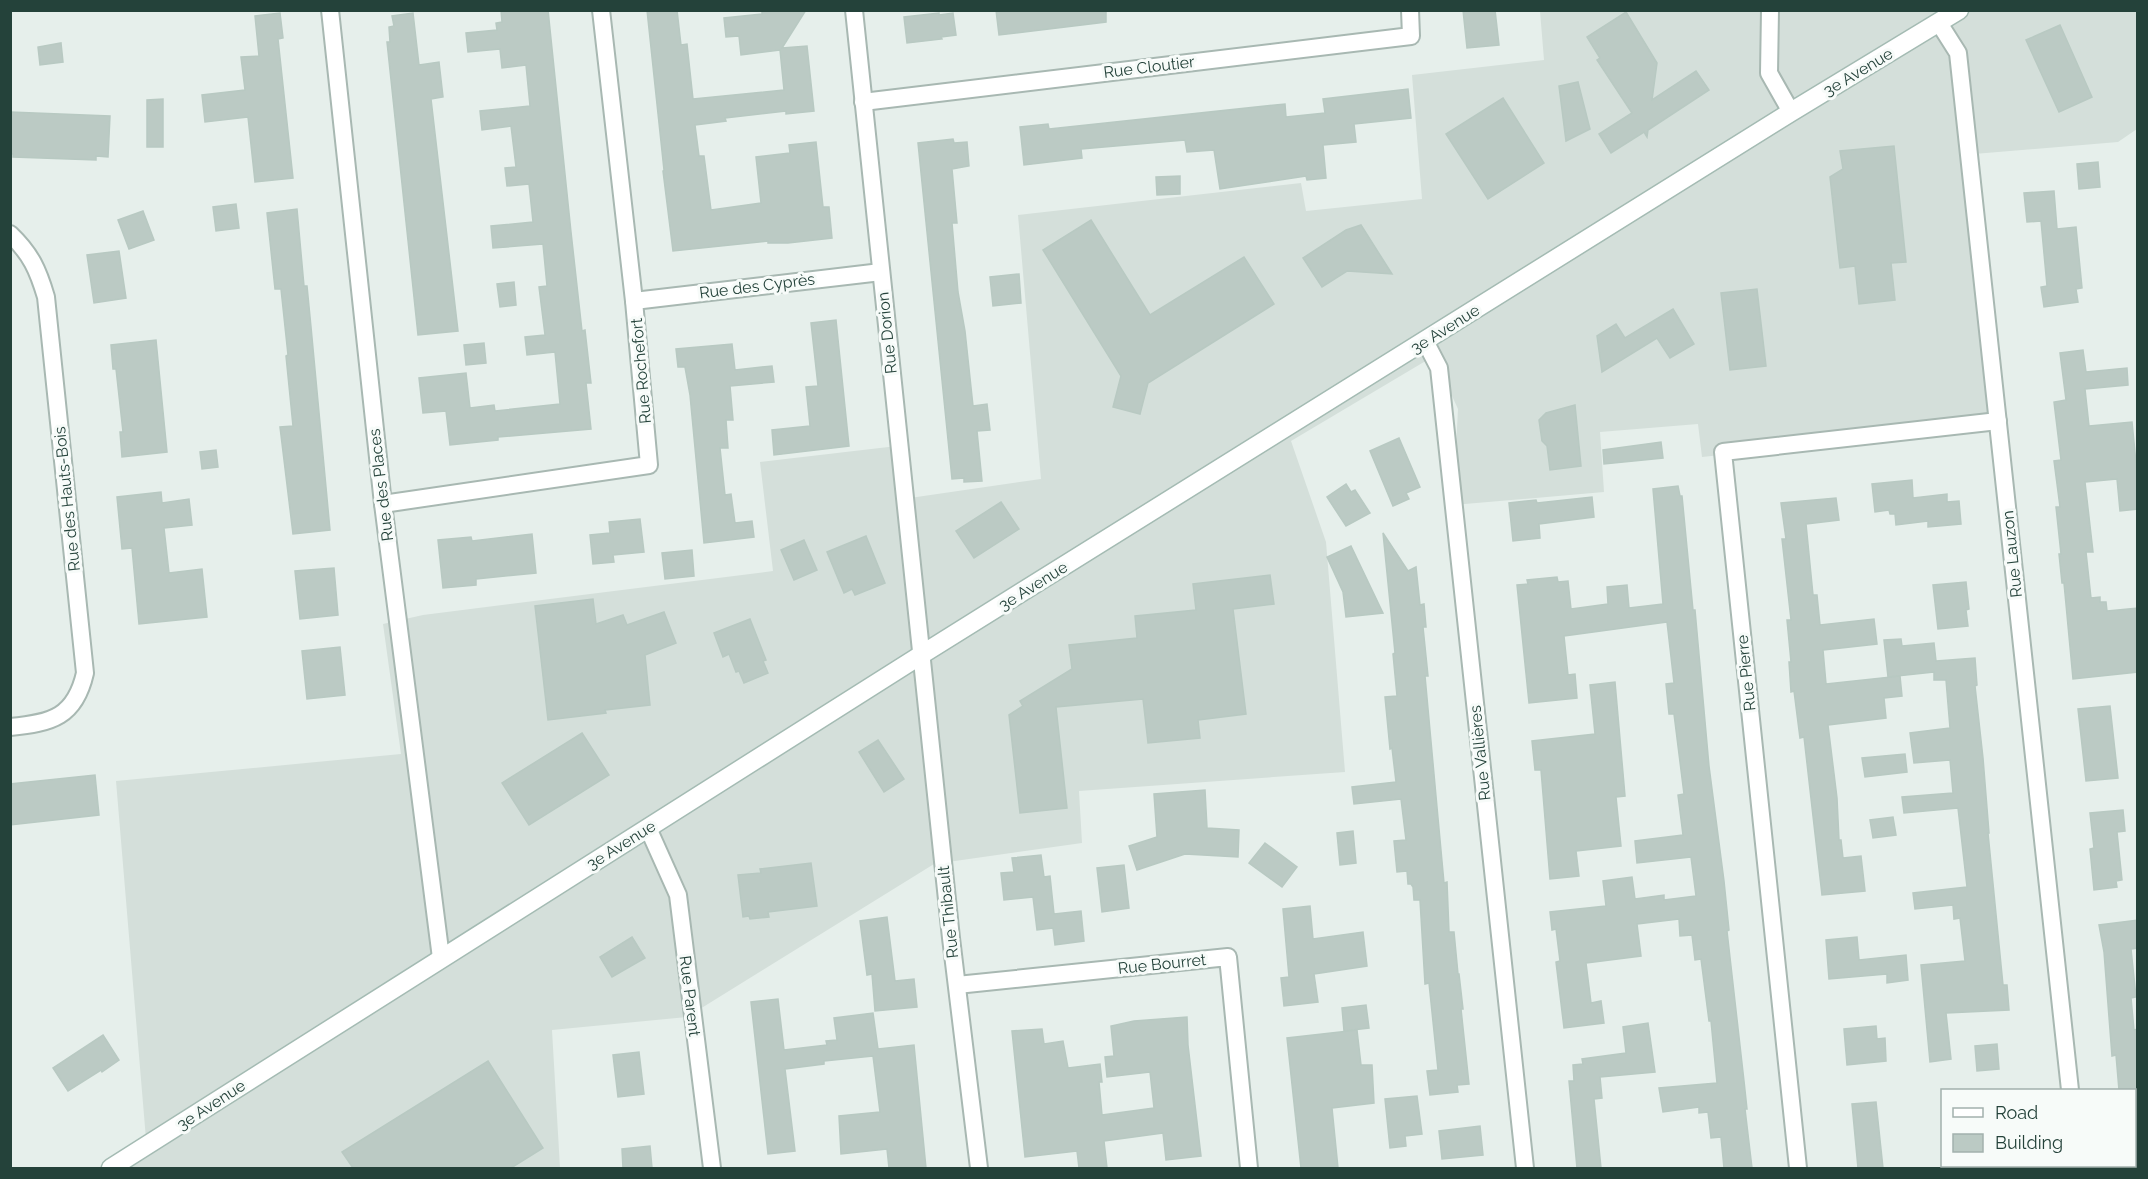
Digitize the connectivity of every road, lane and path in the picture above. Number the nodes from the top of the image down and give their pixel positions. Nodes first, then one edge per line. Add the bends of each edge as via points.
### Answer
1 (330, 10) edge
2 (601, 10) edge
3 (854, 10) edge
4 (1410, 10) edge
5 (1770, 10) edge
6 (1959, 10) edge
7 (1939, 23) junction
8 (863, 102) junction
9 (1791, 112) junction
10 (10, 234) edge
11 (880, 272) junction
12 (634, 301) junction
13 (1425, 341) junction
14 (1998, 421) junction
15 (383, 504) junction
16 (921, 655) junction
17 (10, 727) edge
18 (648, 828) junction
19 (441, 958) junction
20 (957, 985) junction
21 (2070, 1089) edge
22 (111, 1168) edge
23 (712, 1168) edge
24 (979, 1168) edge
25 (1249, 1168) edge
26 (1525, 1168) edge
27 (1798, 1168) edge

1 - 15 street, Rue des Places
2 - 12 street, Rue Rochefort
3 - 8 street, Rue Dorion
4 - 8 street, Rue Cloutier via 1411,36
5 - 9 street via 1768,73
6 - 7 main road, 3e Avenue
7 - 9 main road, 3e Avenue
7 - 14 street, Rue Lauzon via 1958,53
8 - 11 street, Rue Dorion
9 - 13 main road, 3e Avenue
10 - 17 street, Rue des Hauts-Bois via 37,268 46,297 86,673 73,705 58,716 39,724
11 - 12 street, Rue des Cyprès
11 - 16 street, Rue Dorion
12 - 15 street, Rue Rochefort via 649,465
13 - 16 main road, 3e Avenue
13 - 26 street, Rue Vallières via 1439,368
14 - 21 street, Rue Lauzon
14 - 27 street, Rue Pierre via 1722,452
15 - 19 street, Rue des Places
16 - 18 main road, 3e Avenue
16 - 20 street, Rue Thibault
18 - 19 main road, 3e Avenue
18 - 23 street, Rue Parent via 678,895
19 - 22 main road, 3e Avenue
20 - 24 street, Rue Thibault
20 - 25 street, Rue Bourret via 1228,957

